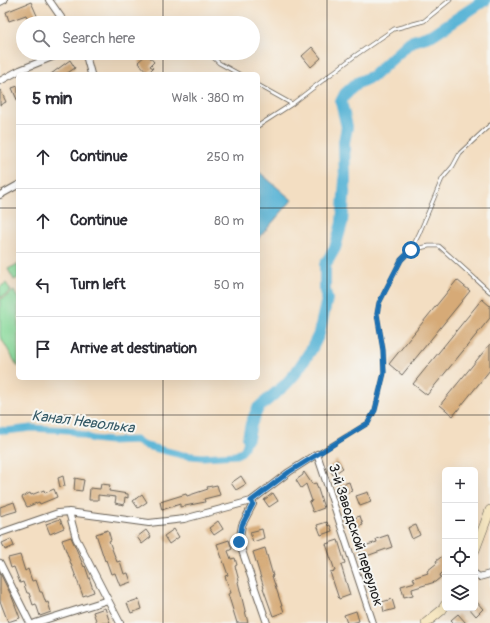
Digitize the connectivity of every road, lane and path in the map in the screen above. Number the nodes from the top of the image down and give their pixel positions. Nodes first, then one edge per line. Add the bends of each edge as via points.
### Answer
1 (4, 0) edge
2 (49, 0) edge
3 (450, 0) edge
4 (0, 2) edge
5 (60, 16) edge
6 (45, 60) edge
7 (88, 60) edge
8 (216, 60) edge
9 (16, 72) edge
10 (16, 72) edge
11 (90, 72) edge
12 (235, 72) edge
13 (0, 81) edge
14 (260, 86) edge
15 (292, 104) junction
16 (260, 125) edge
17 (490, 125) edge
18 (16, 187) edge
19 (0, 195) edge
20 (411, 250) junction
21 (490, 292) edge
22 (317, 454) junction
23 (251, 501) junction
24 (490, 510) edge
25 (69, 512) junction
26 (0, 533) edge
27 (478, 542) edge
28 (0, 563) edge
29 (490, 574) edge
30 (476, 575) edge
31 (108, 600) junction
32 (442, 610) edge
33 (30, 623) edge
34 (35, 623) edge
35 (120, 623) edge
36 (267, 623) edge
37 (373, 623) edge
38 (426, 623) edge

1 - 4 street
2 - 5 street
3 - 15 lane via 424,21 394,29
6 - 9 street
7 - 11 street
8 - 12 lane
10 - 13 street
14 - 15 lane
15 - 16 lane
17 - 20 lane via 460,153 442,179
18 - 19 street
20 - 21 lane via 439,246
20 - 22 lane via 401,260 379,303 377,314 384,373 375,410 368,423
22 - 23 street
22 - 37 street, 3-й Заводской переулок
23 - 25 street via 184,519 149,523
23 - 36 street via 253,504 242,525 239,542
24 - 27 main road
25 - 26 street via 58,513
25 - 31 street via 76,538
28 - 33 street
29 - 30 street via 479,577
31 - 34 street
31 - 35 street
32 - 38 main road

